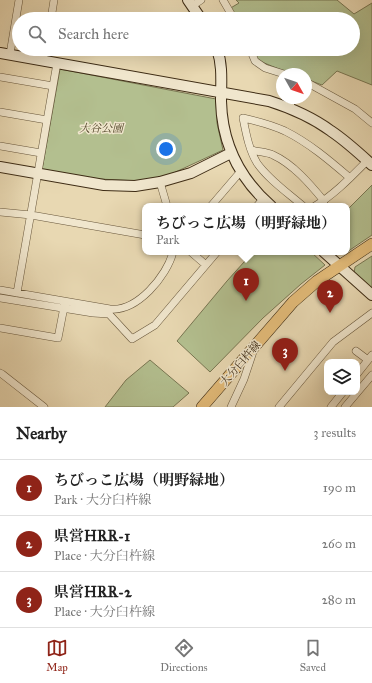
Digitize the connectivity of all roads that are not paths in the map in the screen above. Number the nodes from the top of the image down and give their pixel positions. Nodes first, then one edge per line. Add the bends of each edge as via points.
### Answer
1 (19, 0) edge
2 (54, 0) edge
3 (201, 0) edge
4 (222, 0) edge
5 (190, 3) edge
6 (16, 12) edge
7 (52, 12) edge
8 (196, 12) edge
9 (230, 12) edge
10 (12, 26) edge
11 (5, 53) edge
12 (21, 56) edge
13 (44, 56) edge
14 (219, 56) edge
15 (254, 56) edge
16 (43, 60) junction
17 (57, 63) junction
18 (276, 71) edge
19 (0, 77) edge
20 (312, 85) edge
21 (53, 86) junction
22 (221, 92) junction
23 (291, 104) edge
24 (289, 108) junction
25 (0, 112) edge
26 (47, 120) junction
27 (372, 123) edge
28 (0, 146) edge
29 (252, 150) junction
30 (41, 153) junction
31 (231, 153) junction
32 (369, 163) edge
33 (0, 167) edge
34 (241, 171) junction
35 (37, 174) junction
36 (350, 178) junction
37 (160, 182) junction
38 (324, 201) junction
39 (260, 202) edge
40 (166, 203) edge
41 (214, 203) edge
42 (300, 203) edge
43 (320, 203) edge
44 (0, 212) edge
45 (31, 215) junction
46 (142, 234) edge
47 (372, 244) edge
48 (172, 255) edge
49 (194, 255) edge
50 (214, 255) edge
51 (327, 255) edge
52 (206, 265) junction
53 (340, 266) junction
54 (0, 290) edge
55 (17, 292) junction
56 (372, 295) edge
57 (0, 298) edge
58 (64, 307) junction
59 (110, 312) junction
60 (372, 313) edge
61 (0, 328) edge
62 (257, 344) junction
63 (356, 351) dead end
64 (370, 358) edge
65 (360, 370) edge
66 (0, 373) edge
67 (371, 379) edge
68 (341, 395) edge
69 (44, 407) edge
70 (202, 407) edge
71 (231, 407) edge
72 (279, 407) edge
73 (331, 407) edge
74 (345, 407) edge

1 - 6 street
2 - 7 street
3 - 5 street
4 - 9 street
5 - 8 street
10 - 11 street
12 - 16 street
13 - 16 street
14 - 22 street
15 - 18 street via 265,68
16 - 17 street
17 - 21 street
17 - 22 street
19 - 21 street
20 - 27 street via 355,109
21 - 26 street
22 - 24 street
22 - 31 street via 223,120
23 - 24 street
24 - 32 street via 328,128
25 - 26 street
26 - 30 street
28 - 30 street
29 - 36 street via 244,118 271,126 302,140
29 - 38 street via 272,154 288,164
29 - 42 street via 267,174
30 - 35 street
31 - 34 street
31 - 37 street via 192,173
32 - 36 street
33 - 35 street
34 - 39 street
34 - 41 street
35 - 37 street via 109,185 135,186
35 - 45 street
36 - 38 street
37 - 40 street
38 - 43 street
44 - 45 street
45 - 46 street
45 - 55 street
47 - 53 main road, 大分臼杵線
48 - 59 street via 166,270 152,288 127,307
49 - 52 street
50 - 52 street
51 - 53 street
52 - 59 street via 155,325 132,339
53 - 56 street
53 - 62 main road, 大分臼杵線 via 317,281 293,302
54 - 55 street
55 - 59 street
57 - 58 street
58 - 59 street via 93,313
58 - 61 street via 58,338
60 - 72 street via 333,342
62 - 70 main road, 大分臼杵線
62 - 71 street
63 - 64 street
64 - 65 street
66 - 69 street
67 - 74 street
68 - 73 street

